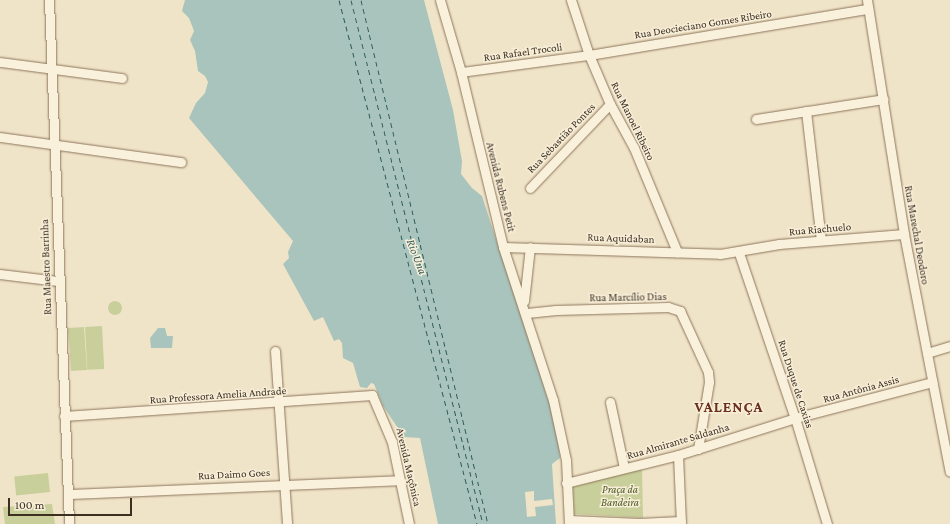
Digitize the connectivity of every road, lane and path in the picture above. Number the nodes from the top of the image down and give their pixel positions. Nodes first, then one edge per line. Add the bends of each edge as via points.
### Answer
1 (440, 0) edge
2 (571, 0) edge
3 (50, 4) edge
4 (868, 4) edge
5 (589, 55) junction
6 (0, 62) edge
7 (52, 70) junction
8 (461, 72) junction
9 (122, 78) dead end
10 (883, 99) junction
11 (610, 104) junction
12 (806, 111) junction
13 (756, 119) dead end
14 (0, 137) edge
15 (55, 144) junction
16 (181, 162) dead end
17 (530, 188) dead end
18 (904, 234) junction
19 (821, 240) junction
20 (503, 247) junction
21 (530, 248) junction
22 (677, 252) junction
23 (739, 253) junction
24 (0, 274) edge
25 (58, 281) junction
26 (525, 309) junction
27 (950, 346) edge
28 (275, 351) dead end
29 (927, 353) junction
30 (932, 382) junction
31 (372, 395) joint
32 (610, 402) dead end
33 (280, 403) junction
34 (64, 416) junction
35 (795, 418) junction
36 (698, 449) junction
37 (678, 455) junction
38 (624, 468) junction
39 (950, 472) edge
40 (400, 480) junction
41 (566, 483) junction
42 (284, 484) junction
43 (69, 494) junction
44 (569, 522) edge
45 (681, 522) edge
46 (69, 524) edge
47 (287, 524) edge
48 (409, 524) edge
49 (827, 524) edge

1 - 8 street, Avenida Rubens Petit
2 - 5 street, Rua Manoel Ribeiro
3 - 7 street, Rua Maestro Barrinha
4 - 5 street, Rua Deocieciano Gomes Ribeiro
4 - 10 street, Rua Marechal Deodoro
5 - 8 street, Rua Rafael Trocoli
5 - 11 street, Rua Manoel Ribeiro
6 - 7 street
7 - 9 street
7 - 15 street, Rua Maestro Barrinha
8 - 20 street, Avenida Rubens Petit
10 - 12 street
10 - 18 street, Rua Marechal Deodoro
11 - 17 street, Rua Sebastião Pontes
11 - 22 street, Rua Manoel Ribeiro via 634,148
12 - 13 street
12 - 19 street
14 - 15 street
15 - 16 street
15 - 25 street, Rua Maestro Barrinha
18 - 19 street, Rua Riachuelo
18 - 29 street, Rua Marechal Deodoro
19 - 23 street, Rua Riachuelo via 779,244
20 - 21 street, Rua Aquidaban
20 - 26 street, Avenida Rubens Petit
21 - 22 street, Rua Aquidaban
21 - 26 street, Avenida Rubens Petit
22 - 23 street, Rua Aquidaban
23 - 35 street, Rua Duque de Caxias
24 - 25 street
25 - 34 street, Rua Maestro Barrinha
26 - 36 street, Rua Marcílio Dias via 677,309 708,372
26 - 41 street, Avenida Rubens Petit via 562,437
27 - 29 street
28 - 33 street
29 - 30 street, Rua Marechal Deodoro
30 - 35 street, Rua Antônia Assis
30 - 39 street, Rua Marechal Deodoro
31 - 33 street, Rua Professora Amelia Andrade
31 - 40 street, Avenida Maçônica via 388,430
32 - 38 street
33 - 34 street, Rua Professora Amelia Andrade
33 - 42 street
34 - 43 street, Rua Maestro Barrinha
35 - 36 street, Rua Almirante Saldanha
35 - 49 street, Rua Duque de Caxias
36 - 37 street, Rua Almirante Saldanha
37 - 38 street, Rua Almirante Saldanha
37 - 45 street
38 - 41 street, Rua Almirante Saldanha
40 - 42 street, Rua Daimo Goes
40 - 48 street, Avenida Maçônica
41 - 44 street
42 - 43 street, Rua Daimo Goes
42 - 47 street
43 - 46 street, Rua Maestro Barrinha
44 - 45 street

